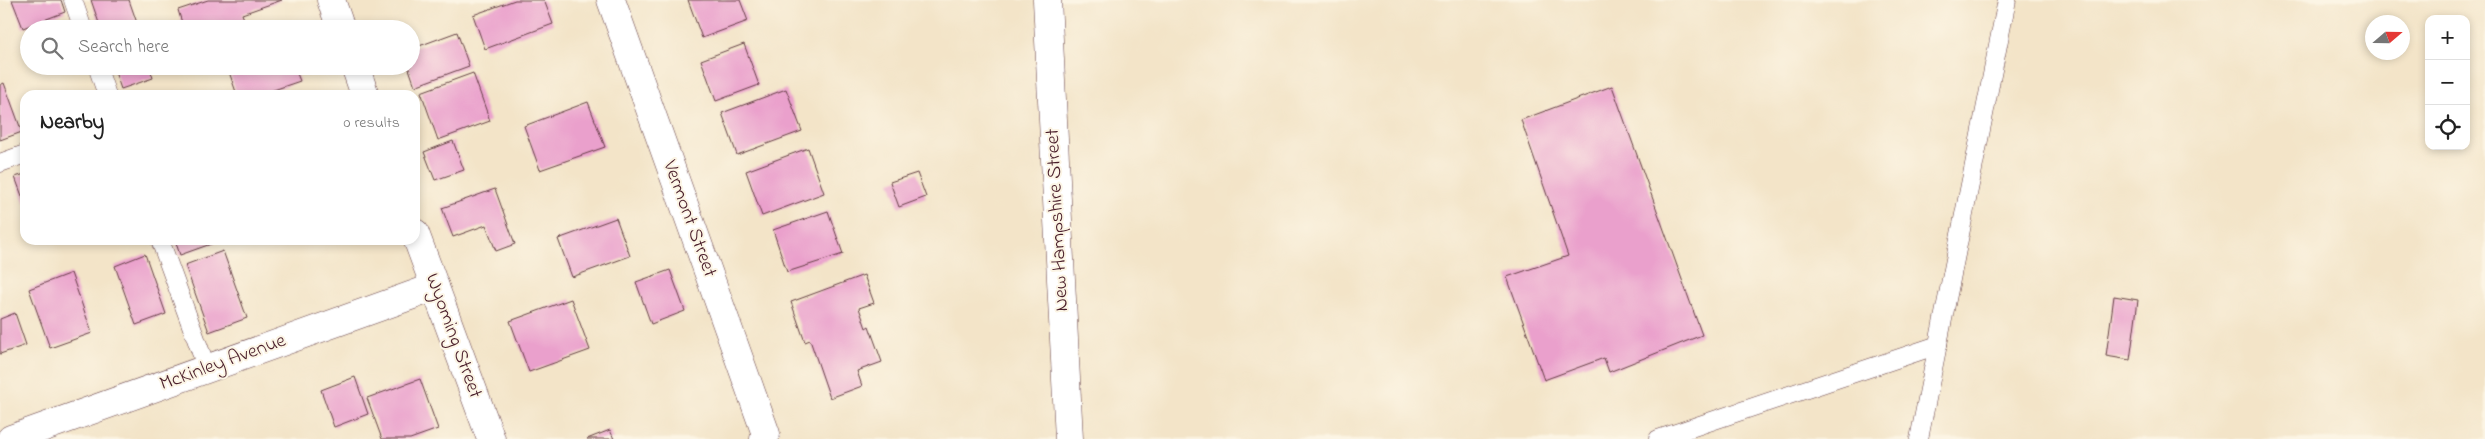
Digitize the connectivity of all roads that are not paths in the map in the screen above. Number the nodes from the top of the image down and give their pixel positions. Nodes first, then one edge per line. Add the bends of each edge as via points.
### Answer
1 (73, 0) edge
2 (331, 0) edge
3 (611, 0) edge
4 (1047, 0) edge
5 (2008, 0) edge
6 (80, 20) edge
7 (338, 20) edge
8 (100, 75) edge
9 (358, 75) edge
10 (105, 90) edge
11 (363, 90) edge
12 (20, 156) edge
13 (0, 163) edge
14 (162, 245) edge
15 (419, 245) edge
16 (434, 287) junction
17 (1938, 345) junction
18 (207, 369) junction
19 (11, 439) edge
20 (491, 439) edge
21 (764, 439) edge
22 (1069, 439) edge
23 (1658, 439) edge
24 (1919, 439) edge

1 - 6 lane
2 - 7 street
3 - 21 street, Vermont Street via 766,434
4 - 22 street, New Hampshire Street
5 - 17 lane
8 - 10 lane
9 - 11 street
12 - 13 lane
14 - 18 lane
15 - 16 street, Wyoming Street
16 - 18 street, McKinley Avenue
16 - 20 street, Wyoming Street
17 - 23 lane
17 - 24 lane
18 - 19 street, McKinley Avenue

